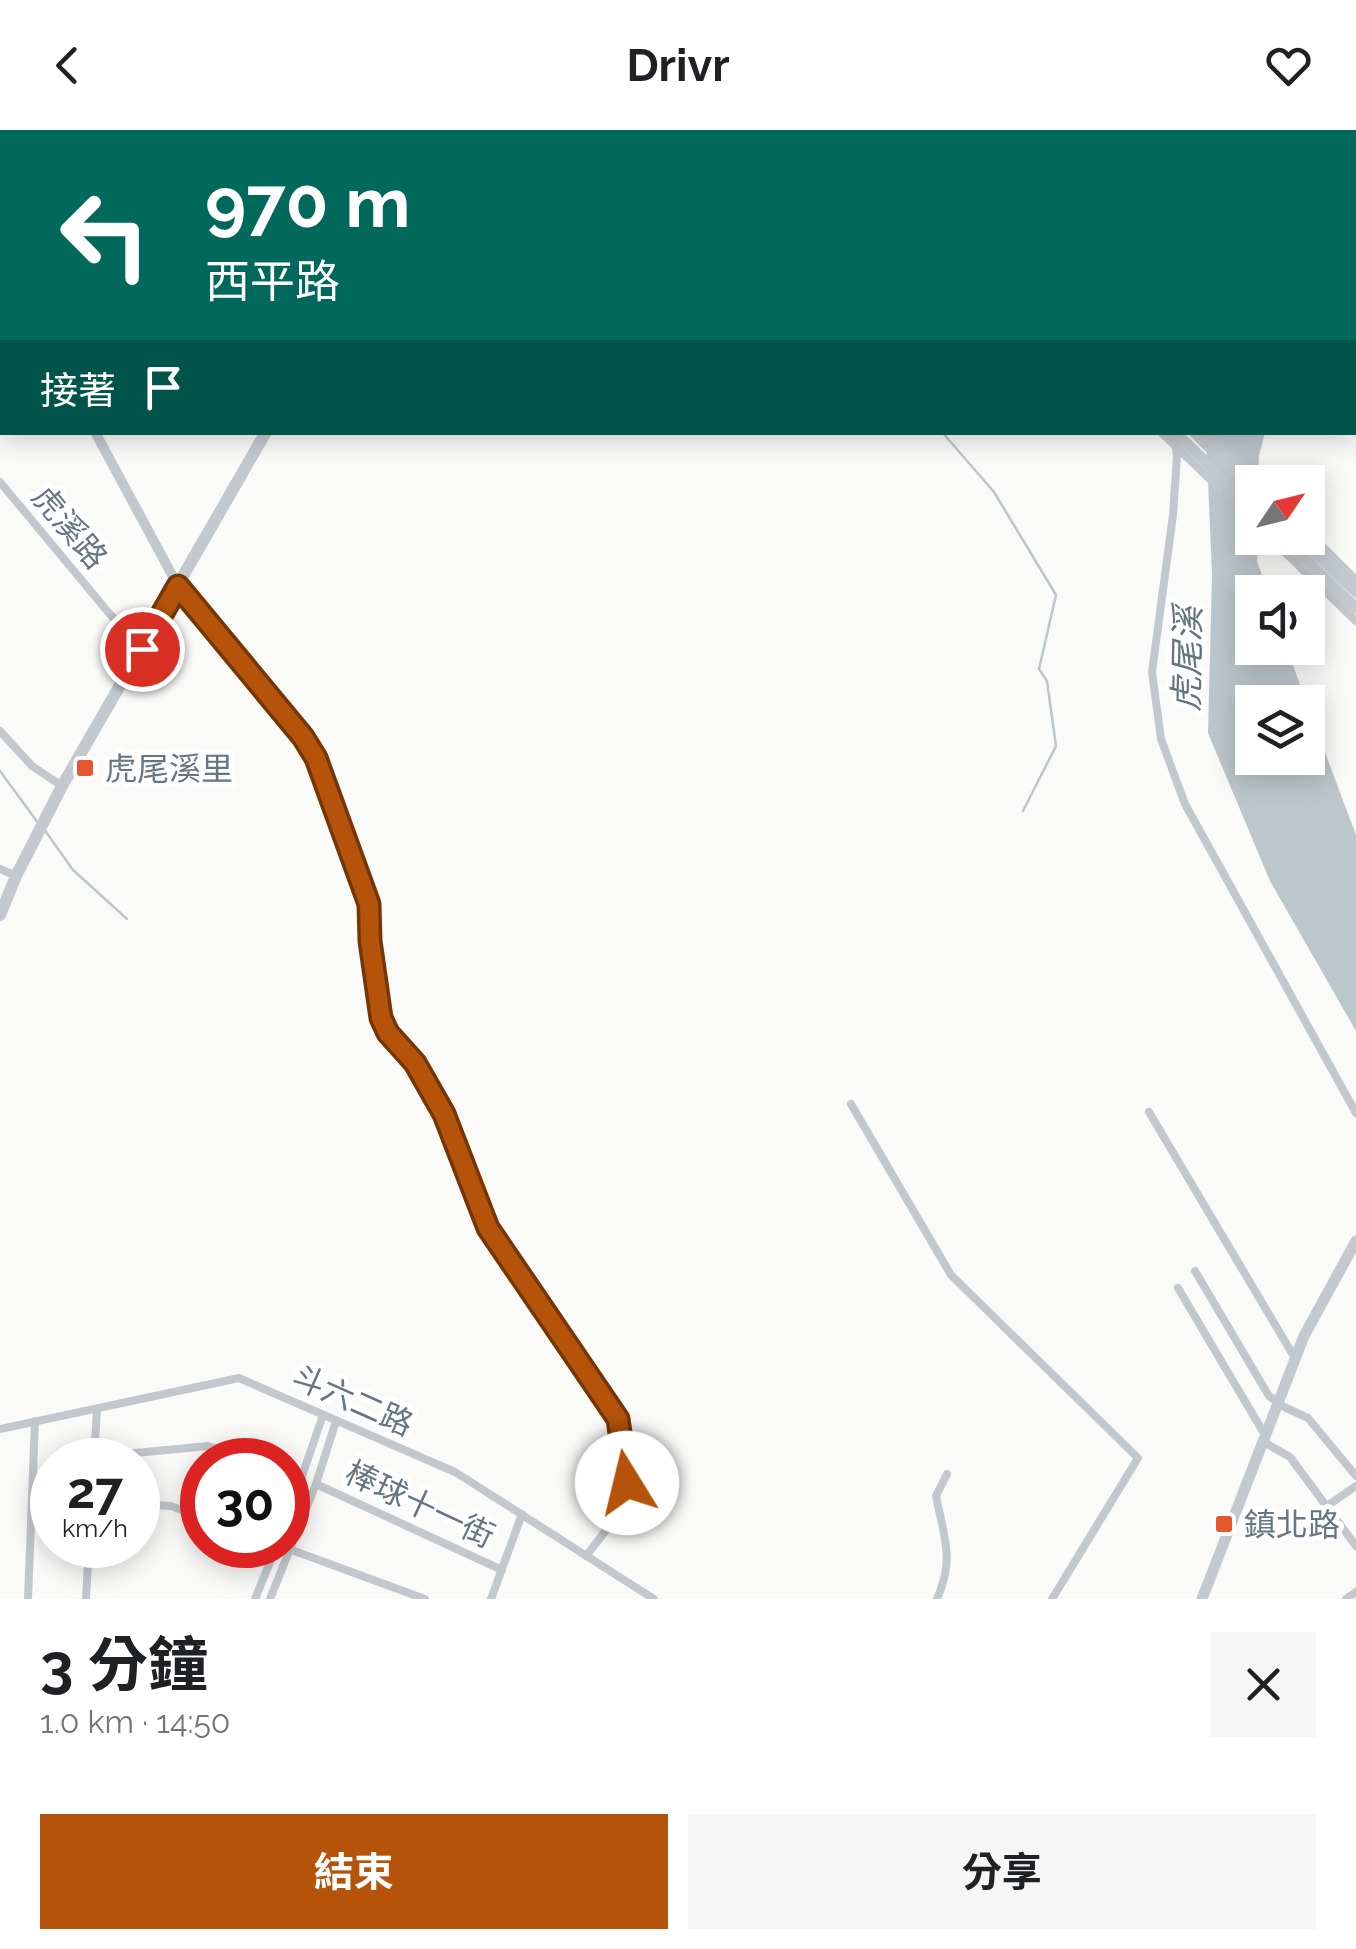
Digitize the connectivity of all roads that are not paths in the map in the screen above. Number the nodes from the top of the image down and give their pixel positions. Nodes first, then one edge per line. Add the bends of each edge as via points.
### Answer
1 (96, 435) edge
2 (264, 435) edge
3 (1164, 435) edge
4 (1174, 435) edge
5 (1177, 435) edge
6 (1197, 435) edge
7 (1209, 435) edge
8 (1240, 465) edge
9 (1235, 473) edge
10 (0, 482) edge
11 (1235, 491) edge
12 (1235, 504) edge
13 (1325, 549) edge
14 (1288, 555) edge
15 (1301, 555) edge
16 (1318, 555) edge
17 (1356, 580) edge
18 (178, 586) junction
19 (1356, 592) edge
20 (1356, 608) edge
21 (1356, 621) edge
22 (142, 649) junction
23 (0, 731) edge
24 (62, 786) junction
25 (0, 869) edge
26 (16, 876) junction
27 (0, 915) edge
28 (851, 1104) dead end
29 (1150, 1112) dead end
30 (1356, 1112) edge
31 (1356, 1241) edge
32 (1194, 1271) dead end
33 (1178, 1288) dead end
34 (1296, 1360) junction
35 (1278, 1403) junction
36 (97, 1409) junction
37 (323, 1415) junction
38 (34, 1421) junction
39 (336, 1421) junction
40 (0, 1429) edge
41 (95, 1438) edge
42 (1264, 1438) junction
43 (310, 1454) edge
44 (947, 1474) dead end
45 (1356, 1476) edge
46 (316, 1484) junction
47 (1356, 1486) edge
48 (310, 1499) edge
49 (1328, 1506) junction
50 (522, 1514) junction
51 (1356, 1546) edge
52 (586, 1556) junction
53 (310, 1557) edge
54 (88, 1568) edge
55 (268, 1568) edge
56 (283, 1568) edge
57 (502, 1570) junction
58 (1356, 1592) edge
59 (28, 1599) edge
60 (86, 1599) edge
61 (255, 1599) edge
62 (270, 1599) edge
63 (425, 1599) edge
64 (492, 1599) edge
65 (654, 1599) edge
66 (936, 1599) edge
67 (1052, 1599) edge
68 (1202, 1599) edge
69 (1346, 1599) edge

1 - 18 street
2 - 18 main road
3 - 12 street
4 - 30 street via 1173,515 1152,672 1161,739 1185,804
5 - 11 main road
6 - 9 main road
7 - 8 street
10 - 22 street, 虎溪路
13 - 17 street
14 - 21 street
15 - 20 main road
16 - 19 main road
18 - 22 main road
18 - 52 street via 316,758 369,904 381,1018 444,1114 488,1228 618,1419 629,1501
22 - 24 main road
23 - 24 street
24 - 26 main road
25 - 26 street
26 - 27 main road
28 - 67 street via 952,1275 1138,1458
29 - 34 street
31 - 34 main road
32 - 35 street
33 - 42 street
34 - 35 main road
35 - 42 main road
35 - 45 street via 1308,1418
36 - 37 street, 斗六二路 via 239,1378
36 - 38 street, 斗六二路
36 - 41 street
37 - 39 street, 斗六二路
37 - 43 street
38 - 40 street, 斗六二路
38 - 59 street
39 - 46 street
39 - 50 street, 斗六二路 via 455,1472
42 - 49 street via 1290,1457
42 - 68 main road
44 - 66 street via 936,1496 948,1549
46 - 48 street
46 - 57 street, 棒球十一街
47 - 49 street
49 - 51 street
50 - 52 street, 斗六二路
50 - 57 street
52 - 65 street, 斗六二路
53 - 63 street
54 - 60 street
55 - 61 street
56 - 62 street
57 - 64 street
58 - 69 street

